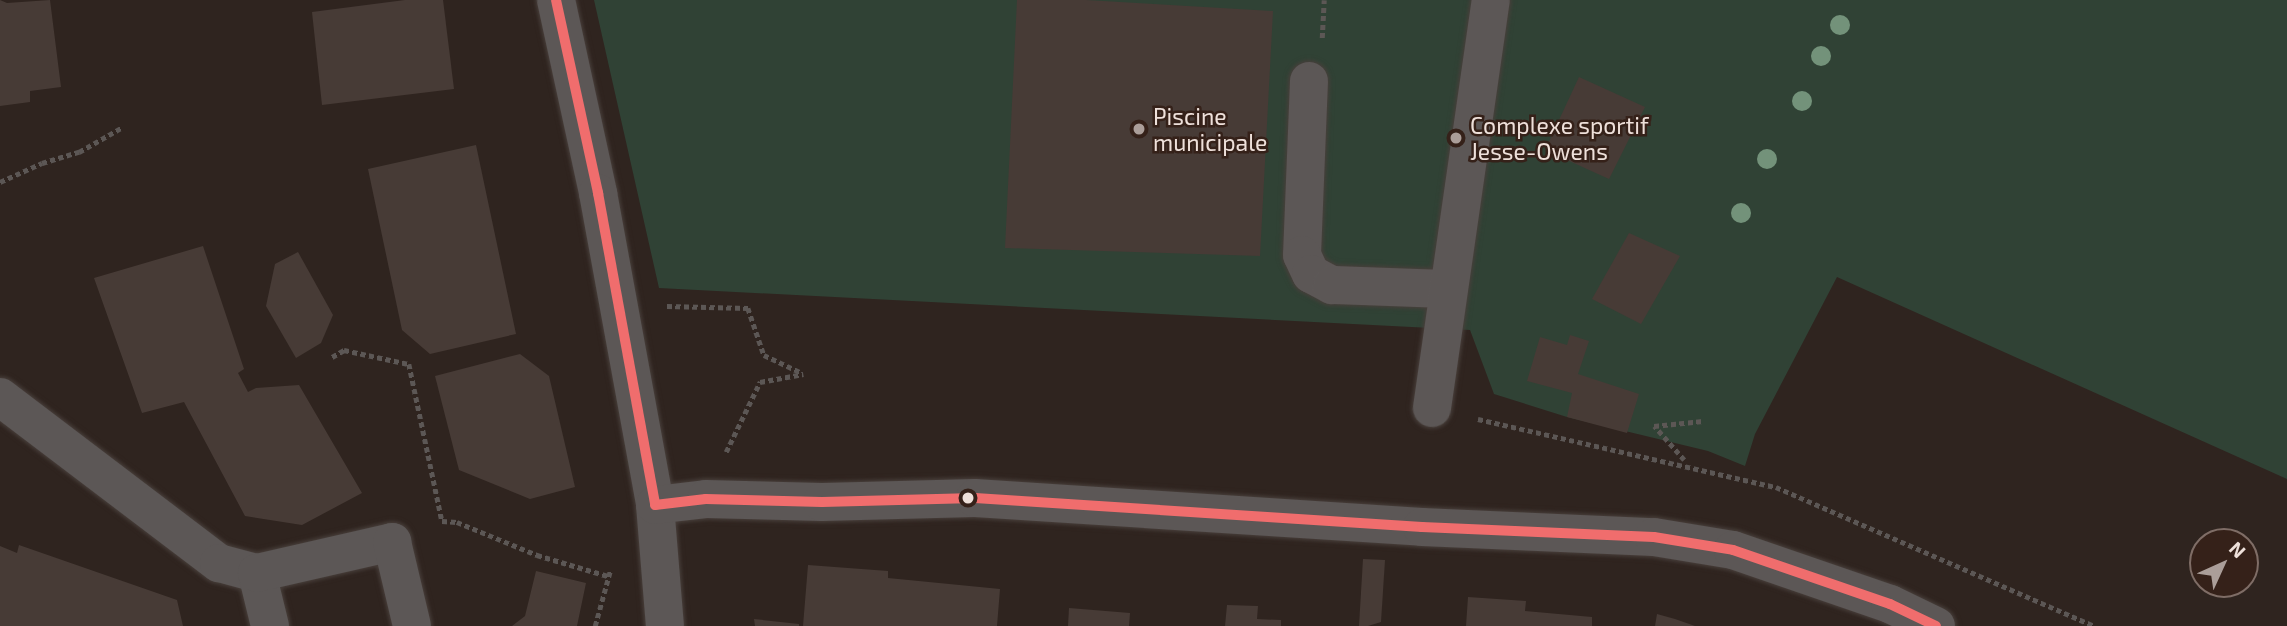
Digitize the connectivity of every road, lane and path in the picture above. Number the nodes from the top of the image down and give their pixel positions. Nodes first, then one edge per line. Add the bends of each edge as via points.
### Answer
1 (556, 0) edge
2 (1491, 0) edge
3 (1309, 81) dead end
4 (121, 128) dead end
5 (0, 182) edge
6 (1447, 289) junction
7 (618, 304) junction
8 (332, 357) dead end
9 (803, 374) dead end
10 (0, 397) edge
11 (1432, 408) joint
12 (1703, 421) dead end
13 (1684, 460) dead end
14 (655, 505) junction
15 (257, 572) junction
16 (608, 576) dead end
17 (270, 626) edge
18 (412, 626) edge
19 (665, 626) edge
20 (1936, 626) edge
21 (2095, 626) edge

1 - 7 street
2 - 6 street
3 - 6 street via 1302,255 1311,274 1332,285
4 - 5 path via 79,152
6 - 11 street
7 - 9 path via 748,308 764,355
7 - 14 street
8 - 16 path via 344,350 409,364 443,521
10 - 15 street via 219,563
11 - 21 path via 1776,487
12 - 13 path via 1654,426
14 - 19 street
14 - 20 street via 706,499 975,498 1654,537 1733,550 1890,604
15 - 17 street
15 - 18 street via 392,542

